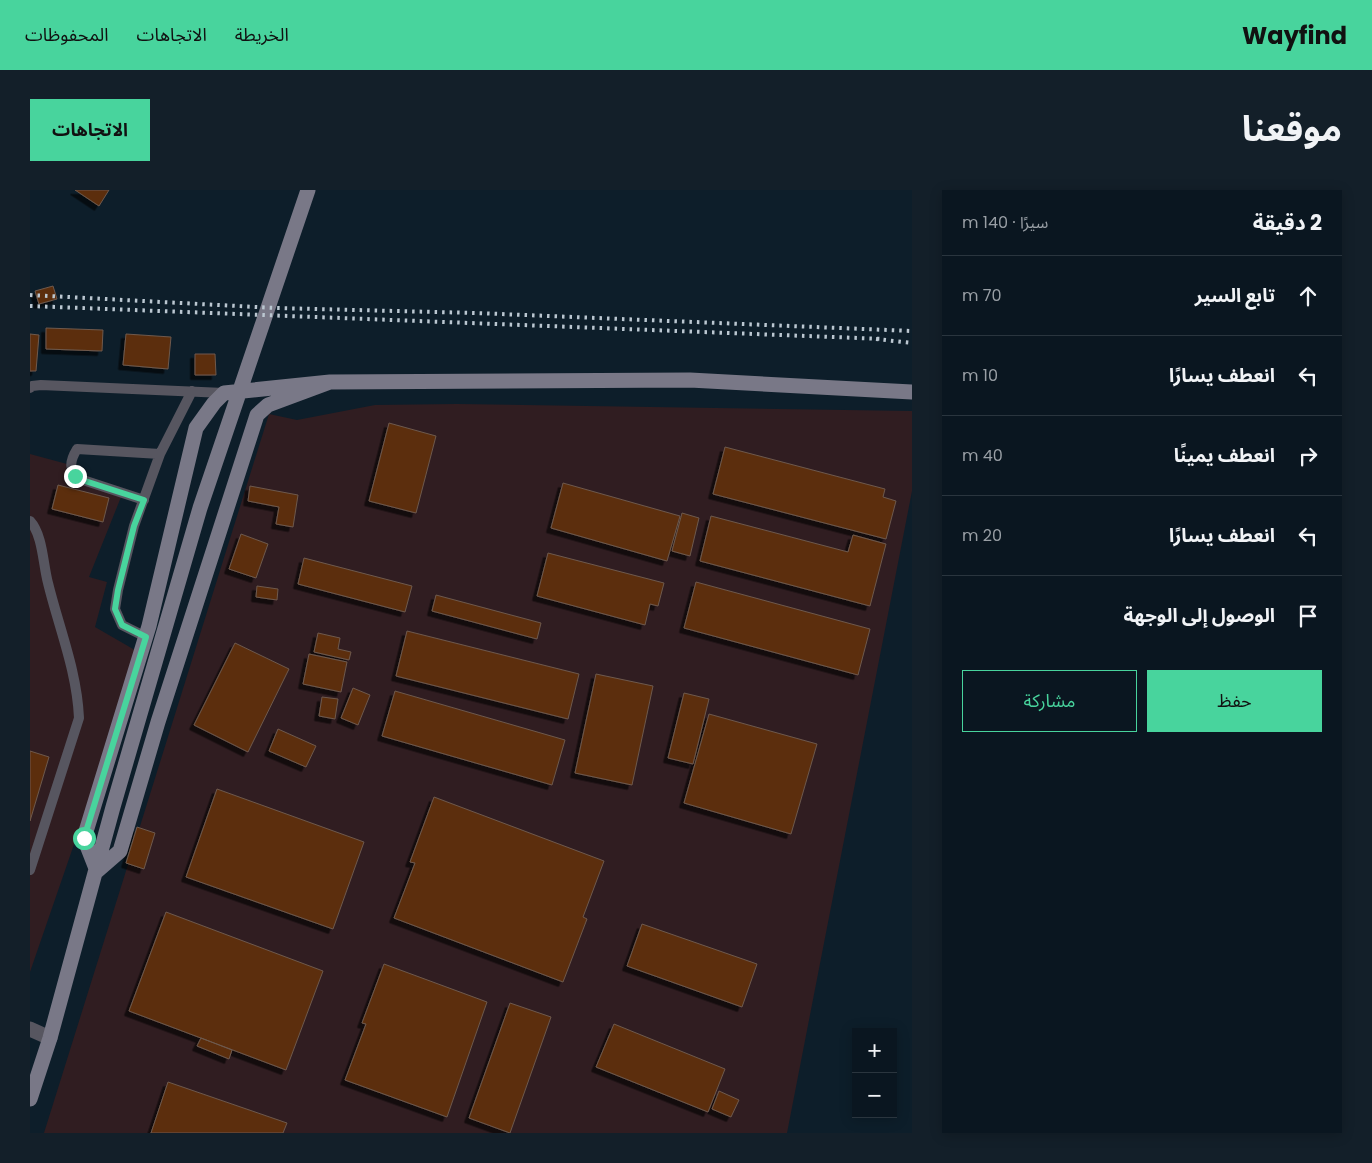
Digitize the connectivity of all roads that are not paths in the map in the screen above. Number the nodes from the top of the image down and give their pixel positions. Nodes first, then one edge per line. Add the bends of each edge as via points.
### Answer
1 (308, 190) edge
2 (330, 382) junction
3 (30, 388) edge
4 (192, 391) junction
5 (912, 392) edge
6 (224, 393) junction
7 (160, 454) junction
8 (144, 500) junction
9 (30, 521) edge
10 (146, 637) junction
11 (30, 870) edge
12 (97, 871) junction
13 (30, 1029) edge
14 (50, 1038) junction
15 (30, 1099) edge

1 - 12 main road via 200,508
2 - 5 main road via 690,380
2 - 6 main road
2 - 12 main road via 268,405 257,415 120,851
3 - 4 lane via 41,385
4 - 6 lane
4 - 7 lane
6 - 10 main road via 196,428
7 - 8 lane
7 - 8 lane via 77,449 72,457 75,476
8 - 10 lane via 134,526 115,609 122,625
9 - 11 lane via 37,532 74,672 79,718
10 - 12 main road via 84,838
12 - 14 main road
13 - 14 street
14 - 15 main road

